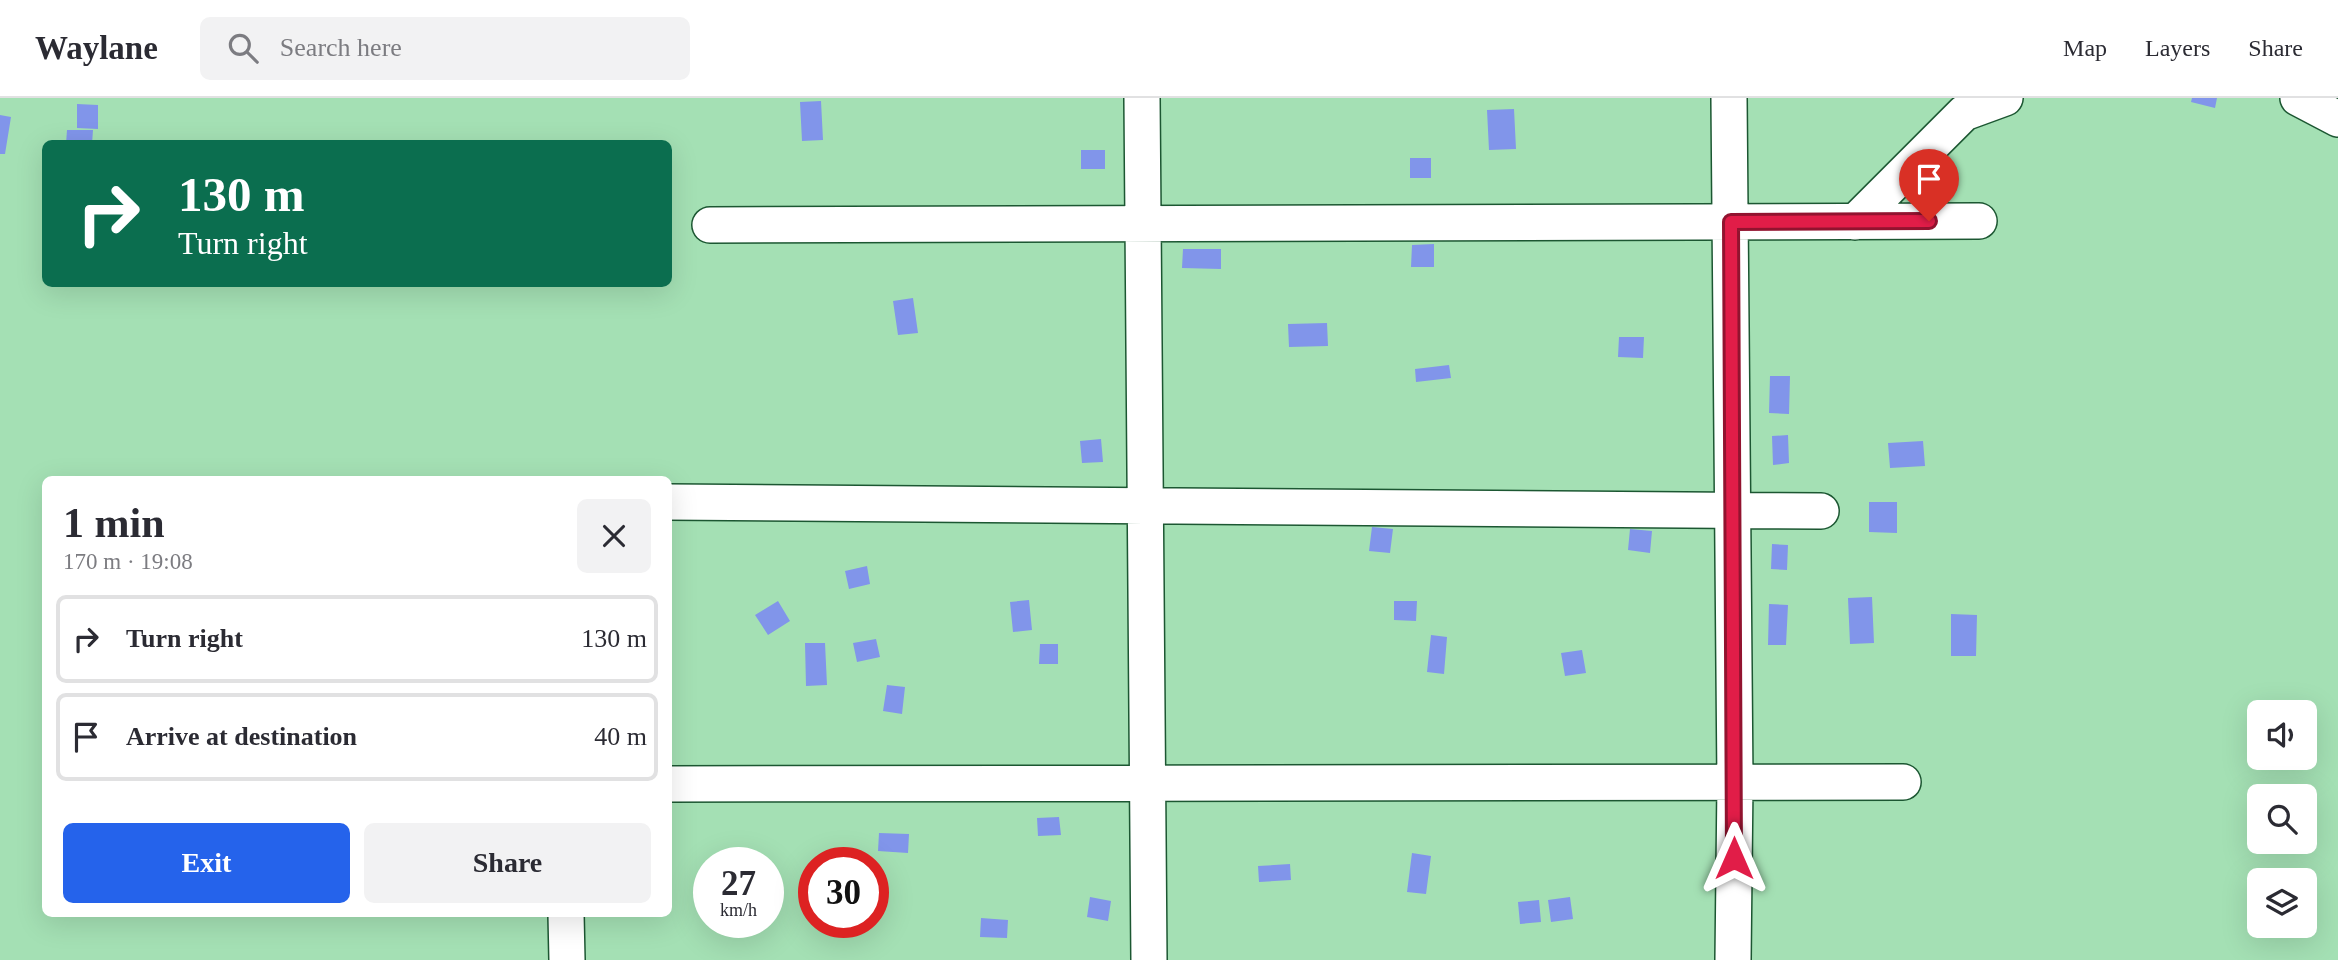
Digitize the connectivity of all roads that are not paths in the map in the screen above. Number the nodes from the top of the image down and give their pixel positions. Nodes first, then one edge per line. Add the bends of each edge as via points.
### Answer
1 (1142, 98) edge
2 (1728, 98) edge
3 (2005, 98) edge
4 (2298, 98) edge
5 (2338, 119) edge
6 (1979, 221) dead end
7 (1731, 222) junction
8 (1855, 222) junction
9 (1142, 223) junction
10 (710, 225) dead end
11 (672, 502) edge
12 (1143, 506) junction
13 (1733, 511) junction
14 (1821, 512) dead end
15 (1735, 782) junction
16 (1903, 782) dead end
17 (1147, 783) junction
18 (672, 784) edge
19 (566, 917) edge
20 (567, 960) edge
21 (1149, 960) edge
22 (1734, 960) edge

1 - 9 street
2 - 7 street
3 - 8 street via 1964,113
4 - 5 street
6 - 8 street
7 - 8 street
7 - 9 street
7 - 13 street
9 - 10 street
9 - 12 street
11 - 12 street
12 - 13 street
12 - 17 street
13 - 14 street
13 - 15 street
15 - 16 street
15 - 17 street
15 - 22 street
17 - 18 street
17 - 21 street
19 - 20 street

